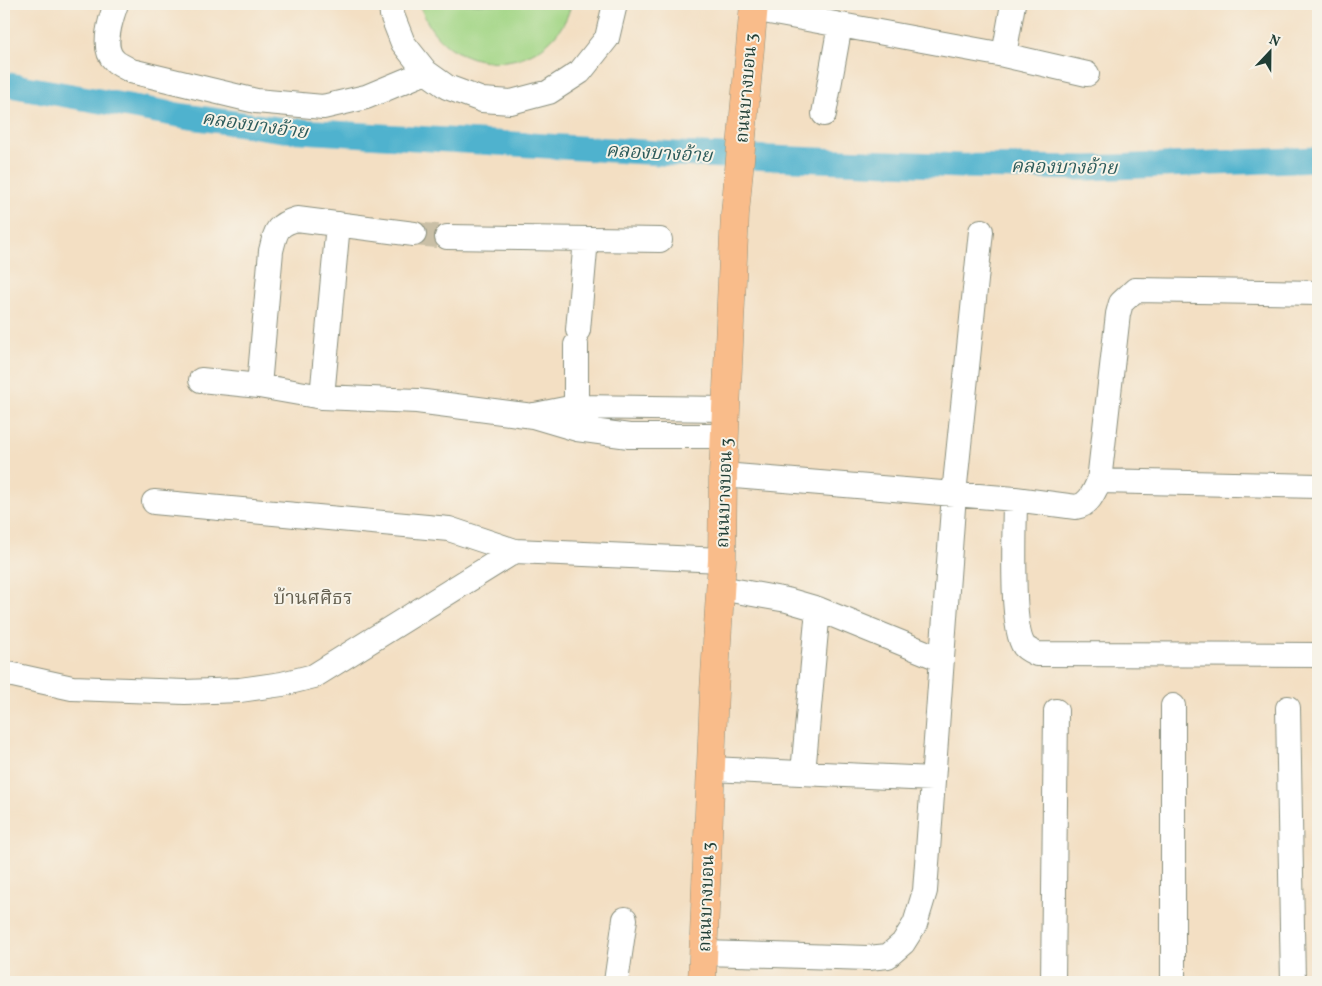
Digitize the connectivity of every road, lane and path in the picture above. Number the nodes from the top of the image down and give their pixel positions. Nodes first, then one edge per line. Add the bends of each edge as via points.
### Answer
1 (116, 4) edge
2 (391, 4) edge
3 (615, 4) edge
4 (1013, 4) edge
5 (754, 6) edge
6 (840, 25) junction
7 (1004, 55) junction
8 (426, 72) junction
9 (1087, 74) dead end
10 (824, 114) dead end
11 (338, 224) junction
12 (981, 232) dead end
13 (414, 234) tunnel mouth
14 (447, 237) tunnel mouth
15 (586, 239) junction
16 (660, 240) dead end
17 (1318, 294) edge
18 (201, 380) dead end
19 (259, 386) junction
20 (322, 397) junction
21 (726, 409) junction
22 (576, 418) junction
23 (725, 436) junction
24 (723, 475) junction
25 (1098, 480) junction
26 (1318, 486) edge
27 (954, 494) junction
28 (1016, 499) junction
29 (154, 502) dead end
30 (515, 551) junction
31 (722, 560) junction
32 (720, 588) junction
33 (818, 609) junction
34 (1318, 655) edge
35 (941, 659) junction
36 (4, 674) edge
37 (1173, 706) dead end
38 (1288, 708) dead end
39 (1056, 711) dead end
40 (711, 769) junction
41 (803, 773) junction
42 (933, 779) junction
43 (624, 919) dead end
44 (704, 953) junction
45 (616, 982) edge
46 (702, 982) edge
47 (1053, 982) edge
48 (1173, 982) edge
49 (1293, 982) edge

1 - 8 street via 109,22 107,48 113,60 131,70 256,101 323,107 366,97
2 - 8 street via 403,43
3 - 8 street via 607,38 580,72 549,92 512,102 482,100 447,87
4 - 7 street
5 - 6 street
5 - 21 main road, ถนนบางบอน 3 via 735,214
6 - 7 street
6 - 10 street
7 - 9 street
11 - 13 street
11 - 19 street via 297,220 284,223 276,230 271,251
11 - 20 street
12 - 27 street
14 - 15 street
15 - 16 street
15 - 22 street via 577,338
17 - 25 street via 1135,290 1121,303 1118,314
18 - 19 street
19 - 20 street
20 - 22 street via 417,401 533,416
21 - 22 street
21 - 23 main road, ถนนบางบอน 3
22 - 23 street via 629,436
23 - 24 main road, ถนนบางบอน 3
24 - 27 street
24 - 31 main road, ถนนบางบอน 3
25 - 26 street
25 - 28 street via 1092,496 1082,506
27 - 28 street
27 - 35 street
28 - 34 street via 1015,608 1024,647 1037,654
29 - 30 street via 449,529
30 - 31 street
30 - 36 street via 314,676 282,684 240,690 185,692 91,689
31 - 32 main road, ถนนบางบอน 3
32 - 33 street
32 - 40 main road, ถนนบางบอน 3
33 - 35 street
33 - 41 street
35 - 42 street
37 - 48 street
38 - 49 street
39 - 47 street
40 - 41 street
40 - 44 main road, ถนนบางบอน 3
41 - 42 street
42 - 44 street via 925,891 915,924 903,943 888,956
43 - 45 street
44 - 46 main road, ถนนบางบอน 3

